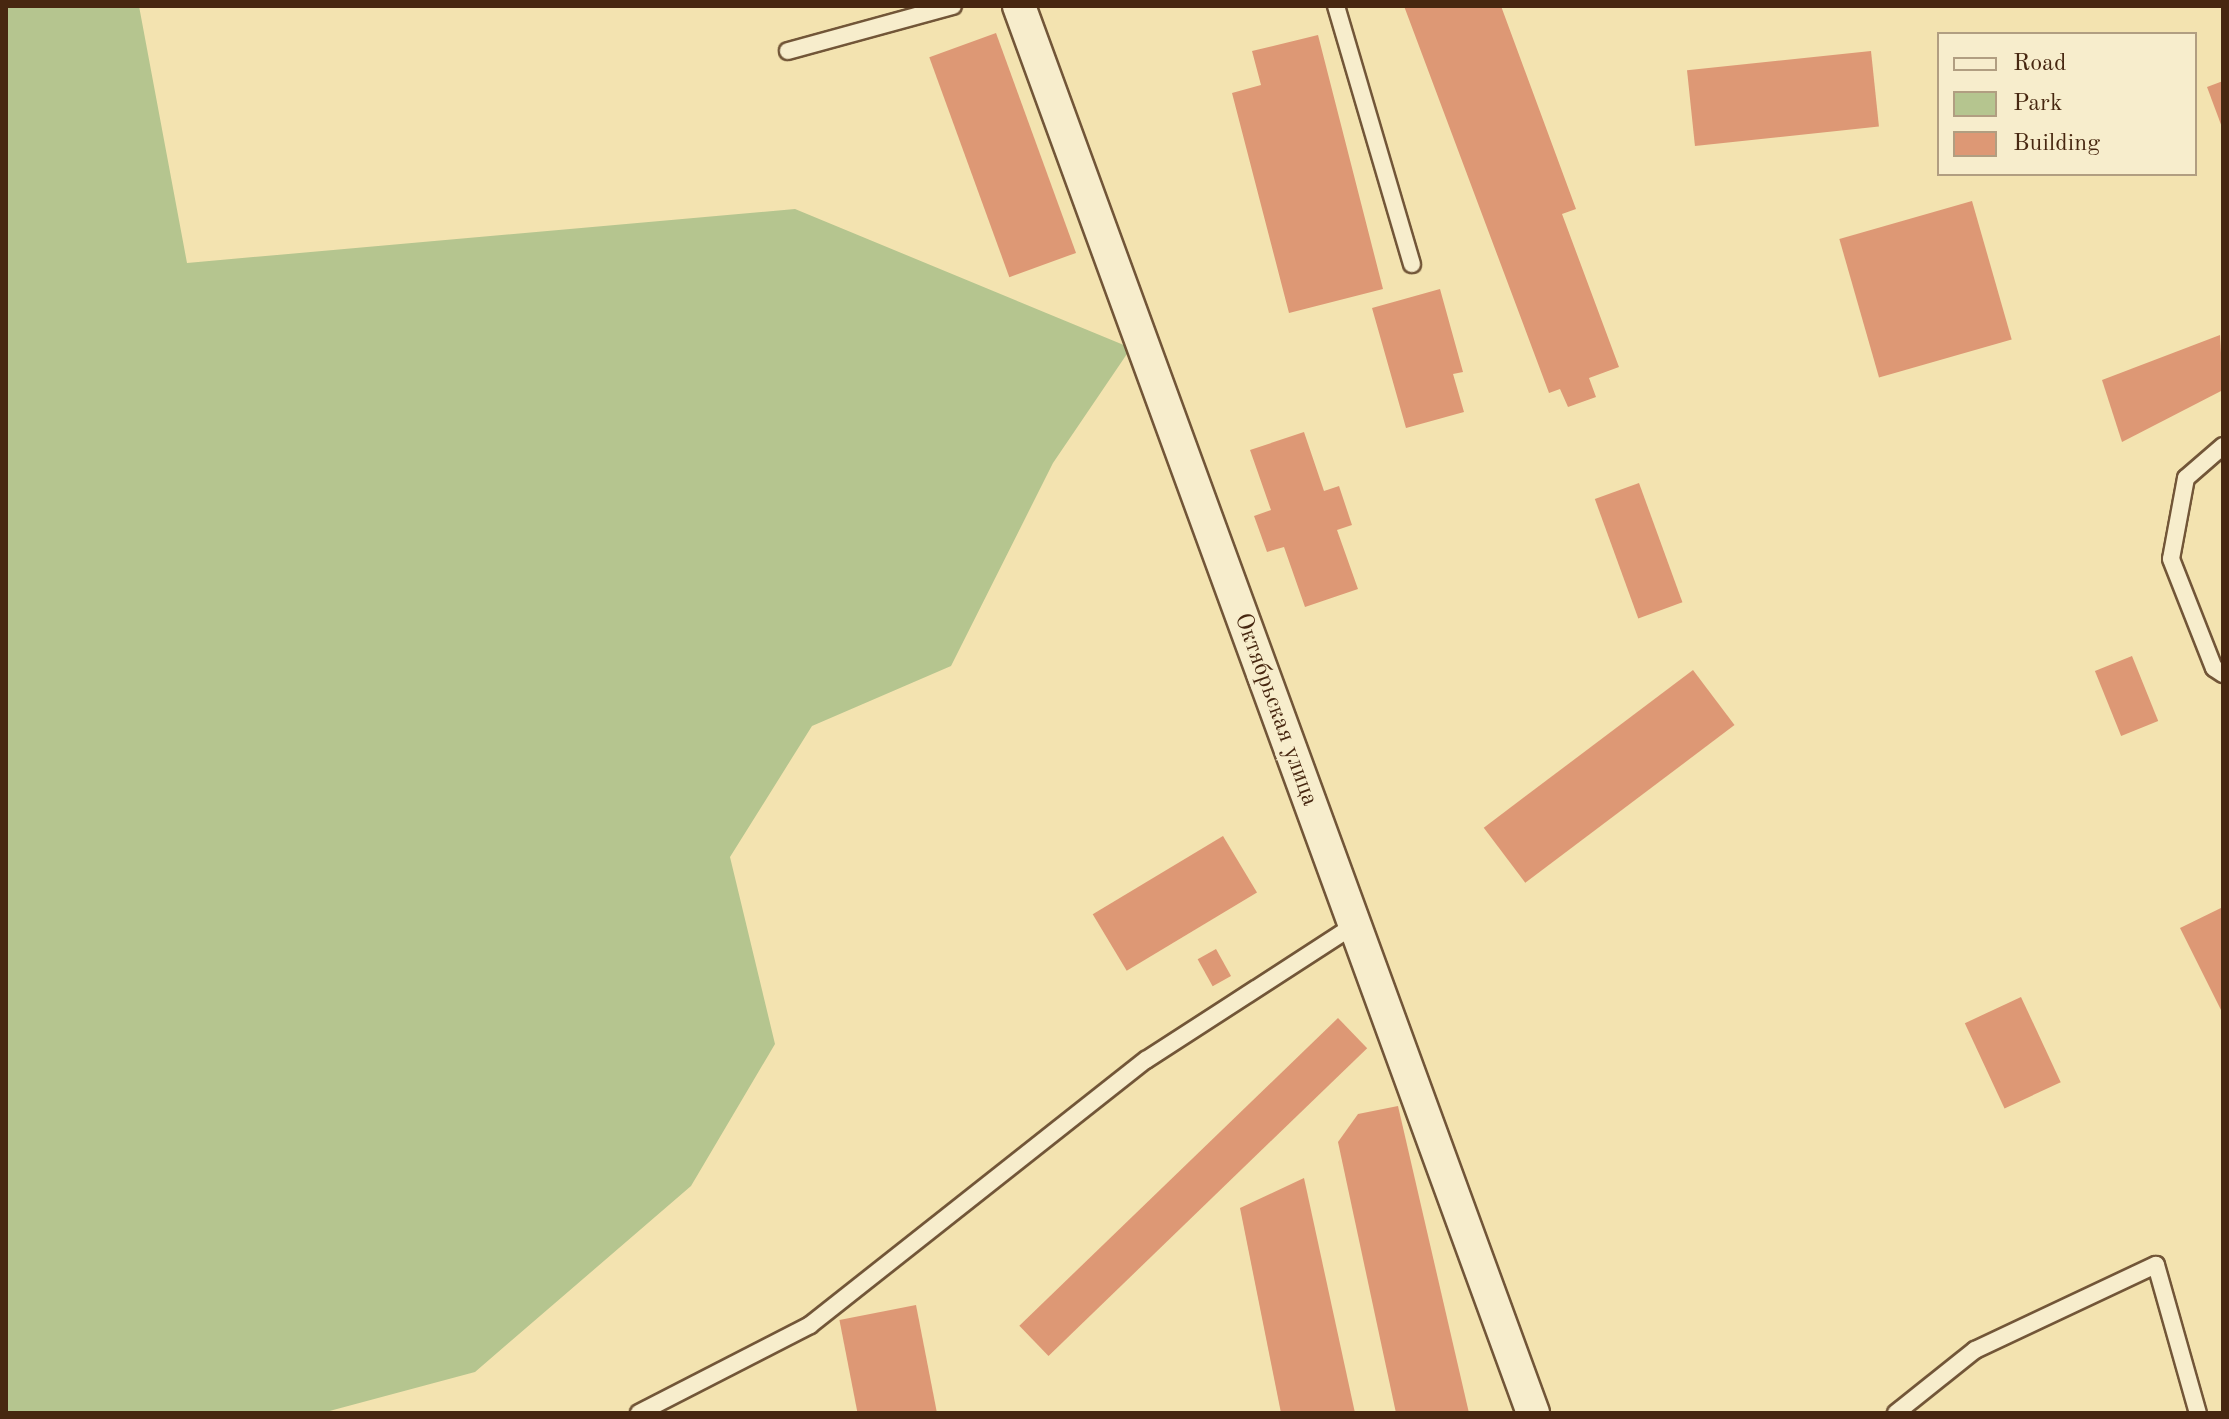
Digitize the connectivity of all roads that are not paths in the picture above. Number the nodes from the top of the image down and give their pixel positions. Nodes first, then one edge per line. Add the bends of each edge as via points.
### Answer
1 (953, 6) edge
2 (1019, 6) edge
3 (1336, 6) edge
4 (788, 51) dead end
5 (1412, 264) dead end
6 (2223, 446) edge
7 (2223, 674) edge
8 (1353, 926) junction
9 (639, 1413) edge
10 (1533, 1413) edge
11 (1896, 1413) edge
12 (2198, 1413) edge

1 - 4 lane
2 - 8 street, Октябрьская улица
3 - 5 lane
6 - 7 lane via 2186,478 2171,559 2214,668
8 - 9 lane via 1146,1060 810,1325
8 - 10 street, Октябрьская улица
11 - 12 lane via 1975,1350 2156,1265

